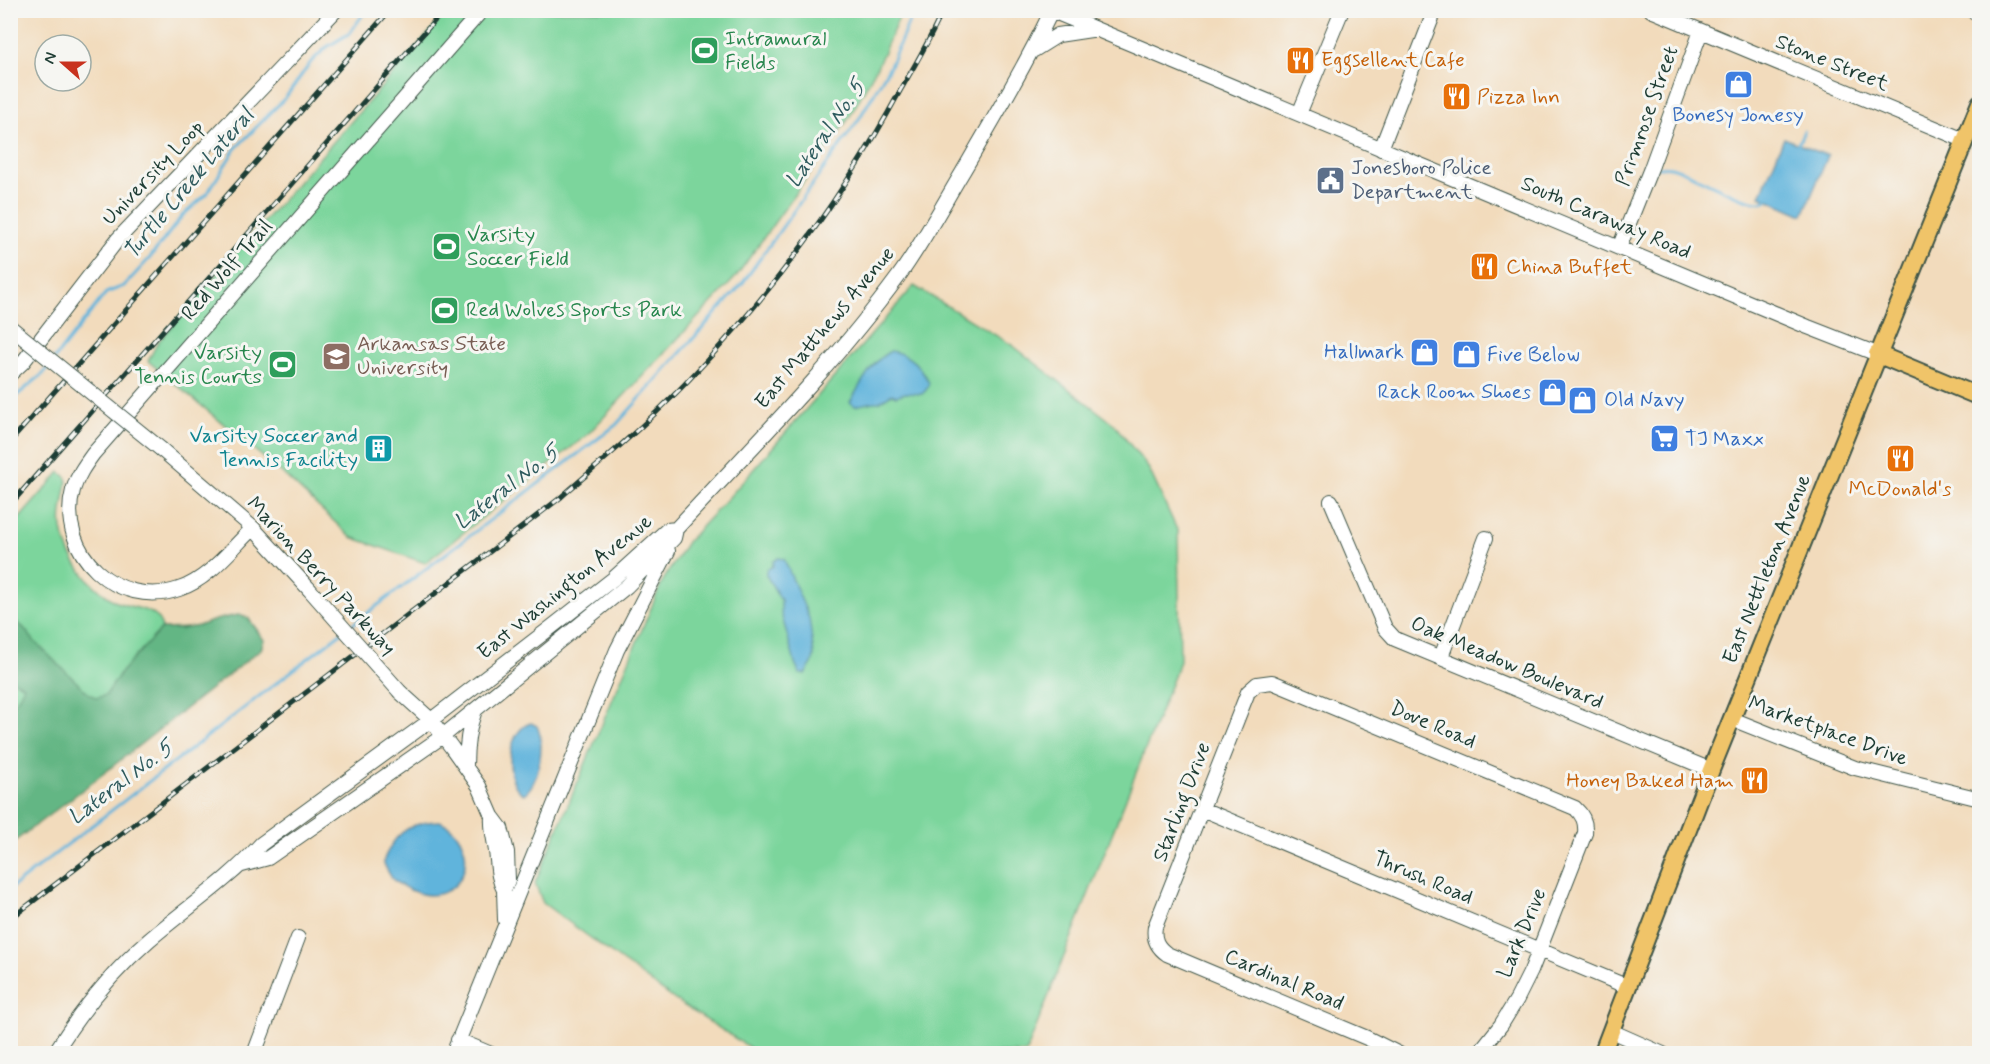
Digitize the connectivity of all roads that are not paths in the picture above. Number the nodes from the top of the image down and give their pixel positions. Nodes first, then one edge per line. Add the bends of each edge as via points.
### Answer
1 (336, 10) edge
2 (482, 10) edge
3 (1076, 10) edge
4 (1342, 10) edge
5 (1436, 10) edge
6 (1651, 10) edge
7 (1971, 10) edge
8 (1051, 11) edge
9 (1980, 14) edge
10 (1096, 30) junction
11 (1701, 31) junction
12 (1029, 57) junction
13 (1978, 111) edge
14 (1299, 114) junction
15 (1964, 140) junction
16 (1381, 149) junction
17 (1619, 248) junction
18 (10, 327) edge
19 (1877, 354) junction
20 (10, 374) edge
21 (1980, 397) edge
22 (1331, 501) dead end
23 (253, 528) junction
24 (675, 533) junction
25 (1485, 538) dead end
26 (1441, 657) junction
27 (1260, 683) joint
28 (475, 710) junction
29 (1732, 719) junction
30 (431, 720) junction
31 (443, 736) junction
32 (466, 766) junction
33 (1711, 770) junction
34 (1980, 799) edge
35 (1202, 809) junction
36 (1584, 819) joint
37 (242, 865) junction
38 (505, 926) junction
39 (298, 938) dead end
40 (1156, 942) joint
41 (1539, 950) junction
42 (1628, 987) junction
43 (1611, 1031) junction
44 (458, 1040) junction
45 (54, 1053) edge
46 (254, 1053) edge
47 (453, 1053) edge
48 (491, 1053) edge
49 (1399, 1053) edge
50 (1478, 1053) edge
51 (1602, 1053) edge
52 (1663, 1053) edge

1 - 20 street, University Loop via 118,239
2 - 23 street, Red Wolf Trail via 93,454 81,471 72,497 71,525 84,558 110,582 143,594 171,592 191,584
3 - 10 street
4 - 14 street
5 - 16 street
6 - 11 street, Stone Street
7 - 9 street
8 - 10 street, South Caraway Road
8 - 12 street, East Matthews Avenue
10 - 12 street via 1058,35
10 - 14 street, South Caraway Road
11 - 15 street, Stone Street
11 - 17 street, Primrose Street
12 - 24 street, East Matthews Avenue via 898,276 798,398
13 - 15 main road, East Nettleton Avenue
14 - 16 street, South Caraway Road
15 - 19 main road, East Nettleton Avenue
16 - 17 street, South Caraway Road
17 - 19 street, South Caraway Road
18 - 23 street, Marion Berry Parkway, bridge
19 - 21 main road, South Caraway Road
19 - 29 main road, East Nettleton Avenue
22 - 26 street, Oak Meadow Boulevard via 1385,628 1395,639
23 - 30 street, Marion Berry Parkway, bridge via 400,692
24 - 28 street, East Washington Avenue via 627,586
24 - 30 street, East Washington Avenue via 667,530 613,579
24 - 38 street via 617,650
25 - 26 street
26 - 33 street, Oak Meadow Boulevard
27 - 35 street, Starling Drive via 1248,692
27 - 36 street, Dove Road via 1272,682 1564,803 1578,810
28 - 31 street, East Washington Avenue
28 - 32 street via 469,727
29 - 33 main road, East Nettleton Avenue
29 - 34 street, Marketplace Drive via 1855,768
30 - 31 street
30 - 37 street, East Washington Avenue via 261,844
31 - 32 street
31 - 37 street, East Washington Avenue via 268,858
32 - 38 street via 501,828 507,852
33 - 42 main road, East Nettleton Avenue
35 - 40 street, Starling Drive via 1155,927
35 - 41 street, Thrush Road
36 - 41 street, Lark Drive via 1585,833
37 - 45 street, East Washington Avenue via 172,920 121,967
38 - 44 street
39 - 46 street
40 - 49 street, Cardinal Road via 1167,954
41 - 42 street, Thrush Road
41 - 50 street, Lark Drive via 1517,999
42 - 43 main road, East Nettleton Avenue
43 - 51 main road, East Nettleton Avenue
43 - 52 street
44 - 47 street
44 - 48 street

